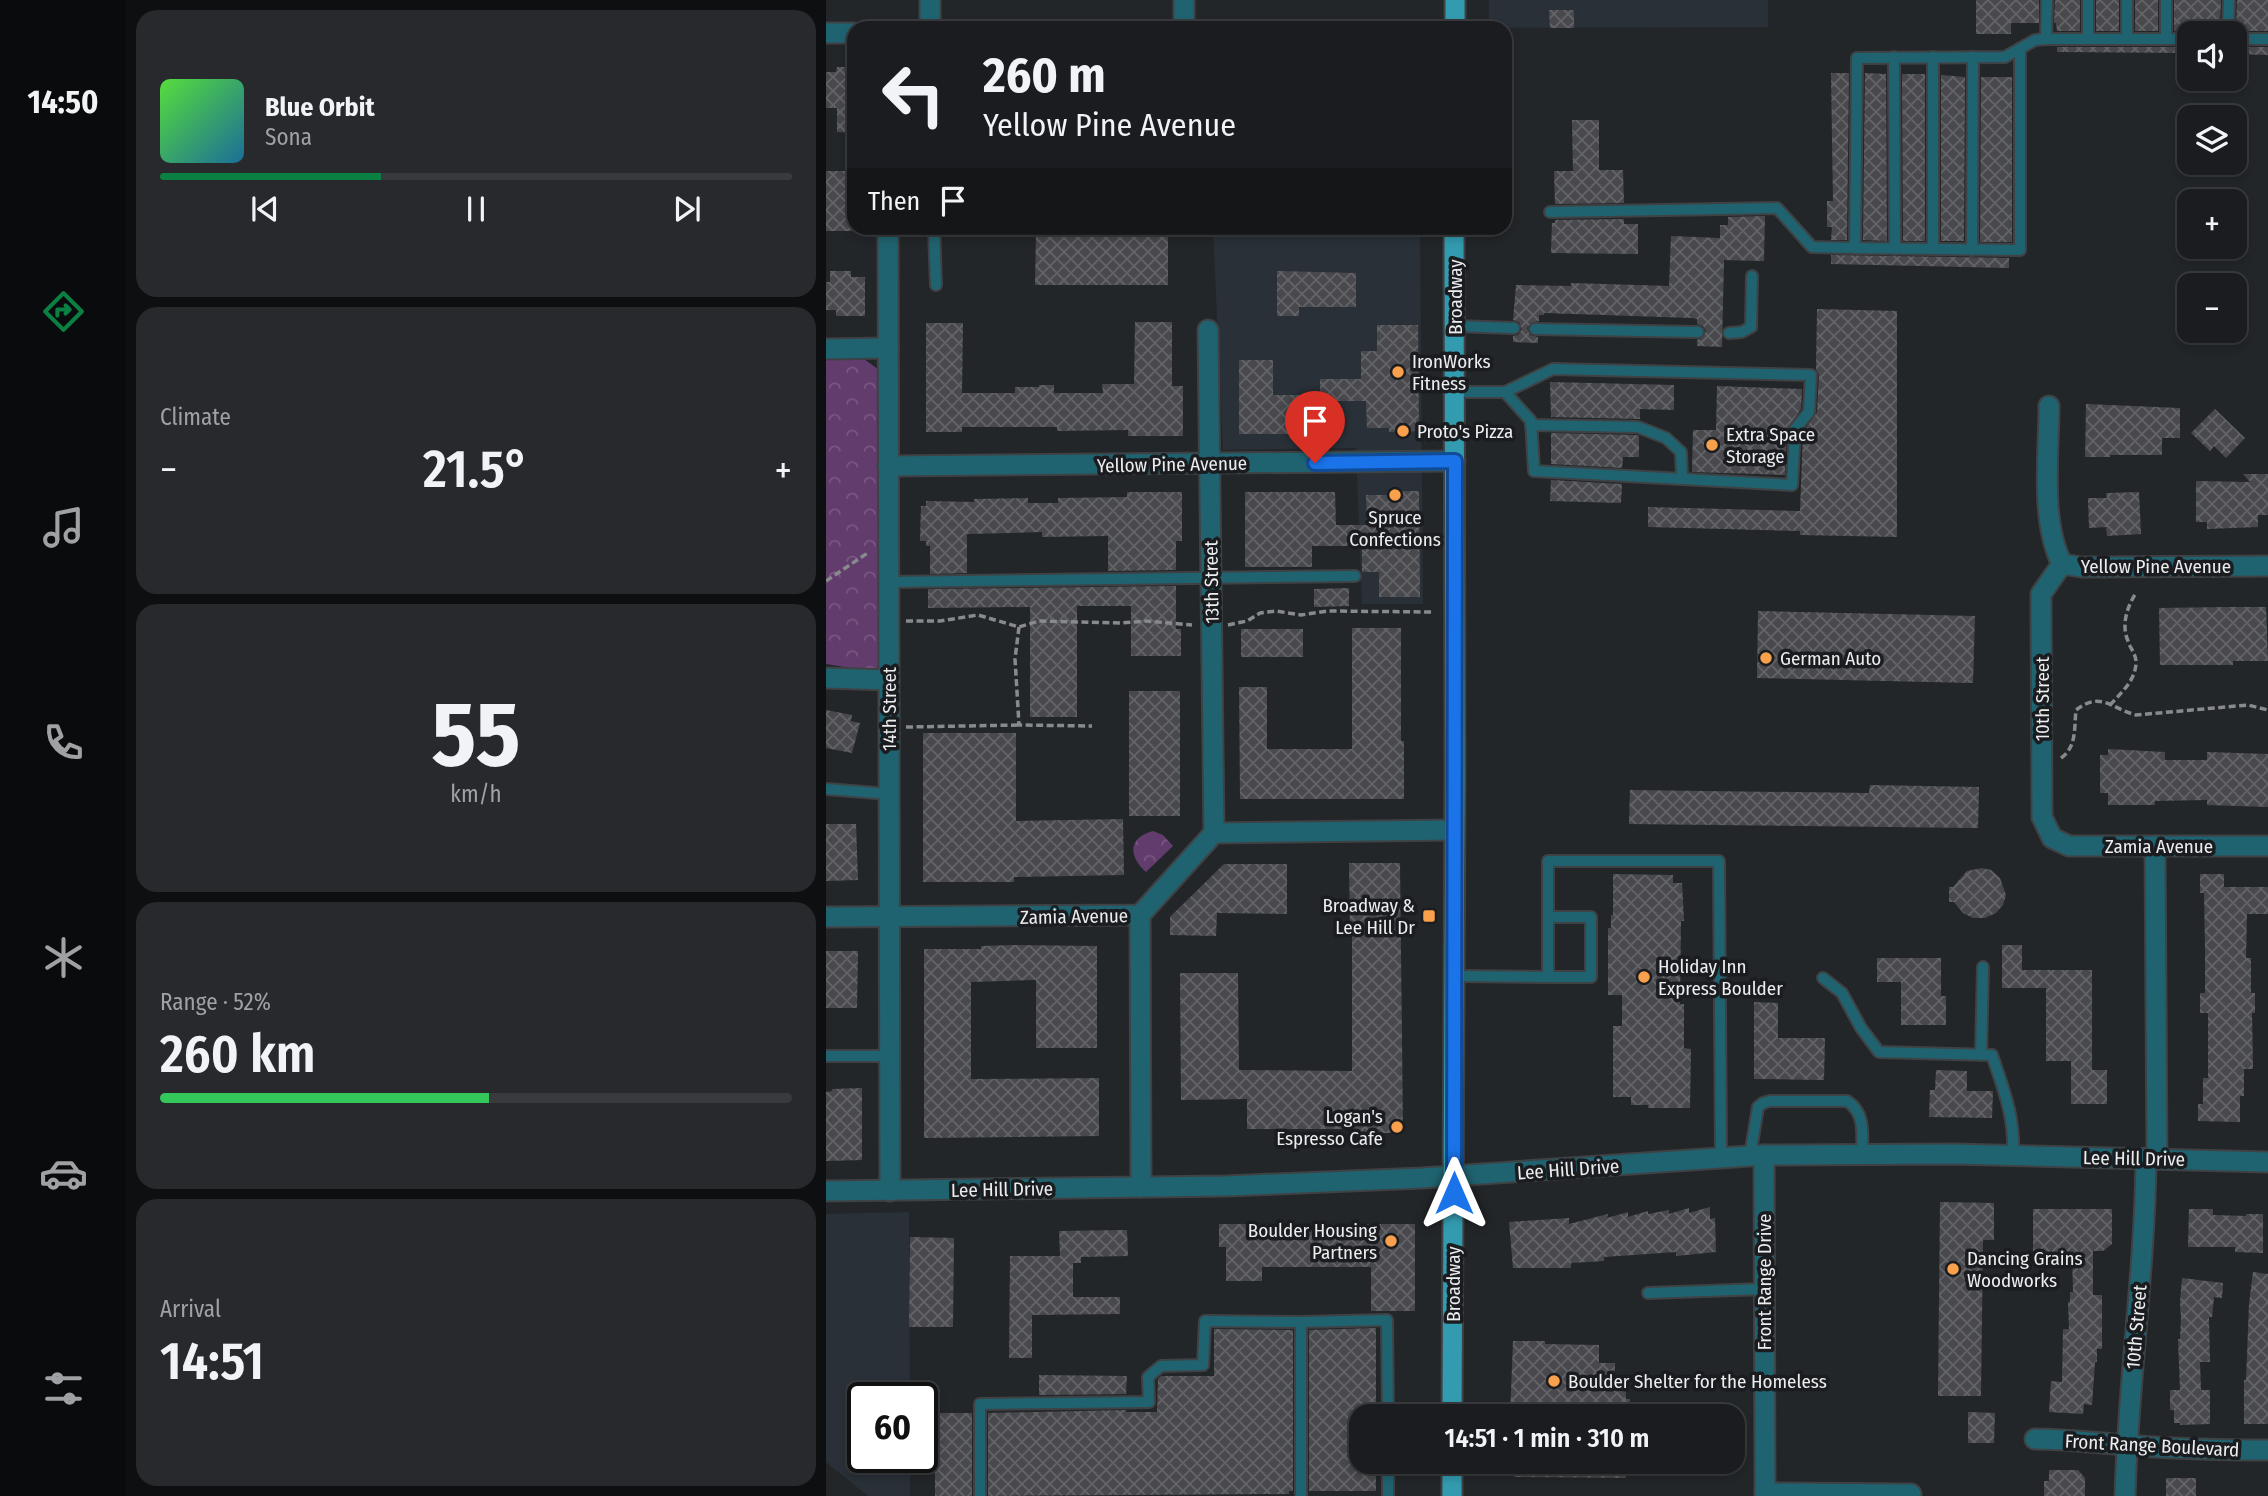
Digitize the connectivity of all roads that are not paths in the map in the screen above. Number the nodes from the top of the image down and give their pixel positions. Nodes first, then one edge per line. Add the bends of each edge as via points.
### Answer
1 (930, 0) edge
2 (1184, 0) edge
3 (1455, 0) edge
4 (2047, 0) edge
5 (2088, 0) edge
6 (2127, 0) edge
7 (2166, 0) edge
8 (2229, 0) edge
9 (930, 21) edge
10 (1184, 21) edge
11 (1454, 21) edge
12 (2228, 21) edge
13 (826, 33) edge
14 (847, 33) edge
15 (2046, 40) junction
16 (2088, 40) junction
17 (2127, 40) junction
18 (2166, 40) junction
19 (2177, 40) edge
20 (2247, 40) edge
21 (2268, 40) edge
22 (2020, 49) junction
23 (1894, 57) junction
24 (1933, 57) junction
25 (1973, 57) junction
26 (1550, 212) dead end
27 (888, 235) edge
28 (934, 235) edge
29 (1454, 235) edge
30 (1855, 248) junction
31 (1895, 249) junction
32 (1933, 249) junction
33 (1972, 250) junction
34 (1752, 276) dead end
35 (936, 285) dead end
36 (1455, 326) junction
37 (1514, 328) dead end
38 (1535, 329) dead end
39 (1208, 330) dead end
40 (1698, 332) dead end
41 (1729, 333) dead end
42 (888, 348) junction
43 (826, 349) edge
44 (1455, 391) junction
45 (1505, 391) junction
46 (2049, 406) dead end
47 (1531, 425) junction
48 (1455, 461) junction
49 (1209, 464) junction
50 (888, 466) junction
51 (1682, 478) junction
52 (2058, 556) junction
53 (2268, 566) edge
54 (1355, 576) dead end
55 (1211, 577) junction
56 (889, 582) junction
57 (826, 678) edge
58 (889, 680) junction
59 (826, 789) edge
60 (889, 794) junction
61 (1454, 830) junction
62 (1214, 833) junction
63 (2052, 838) joint
64 (2155, 846) junction
65 (2268, 846) edge
66 (1140, 915) junction
67 (1548, 916) junction
68 (889, 917) junction
69 (826, 918) edge
70 (1983, 967) dead end
71 (1455, 976) junction
72 (1548, 977) junction
73 (1823, 978) dead end
74 (1981, 1055) junction
75 (826, 1056) edge
76 (890, 1056) junction
77 (1757, 1155) junction
78 (1862, 1155) junction
79 (2013, 1156) junction
80 (1721, 1158) junction
81 (2152, 1159) junction
82 (2268, 1162) edge
83 (1453, 1177) junction
84 (1141, 1187) junction
85 (826, 1191) edge
86 (890, 1191) junction
87 (1764, 1289) junction
88 (1648, 1293) dead end
89 (1301, 1322) junction
90 (1388, 1404) edge
91 (1452, 1404) edge
92 (2035, 1439) dead end
93 (2126, 1446) junction
94 (2268, 1450) edge
95 (1388, 1474) edge
96 (1452, 1474) edge
97 (1910, 1494) edge
98 (1765, 1495) edge
99 (980, 1496) edge
100 (1301, 1496) edge
101 (1388, 1496) edge
102 (1452, 1496) edge
103 (2125, 1496) edge

1 - 9 street
2 - 10 street
3 - 11 main road
4 - 15 lane
5 - 16 lane
6 - 17 lane
7 - 18 lane
8 - 12 lane
13 - 14 street
15 - 16 lane
15 - 22 lane via 2035,40
16 - 17 lane
17 - 18 lane
18 - 19 lane
20 - 21 lane
22 - 25 lane via 2005,57
22 - 33 lane via 2020,250
23 - 24 lane
23 - 30 lane via 1857,58
23 - 31 lane
24 - 25 lane
24 - 32 lane
25 - 33 lane
26 - 30 lane via 1777,208 1812,247
27 - 42 street, 14th Street
28 - 35 lane
29 - 36 main road, Broadway
30 - 31 lane
31 - 32 lane
32 - 33 lane
34 - 41 lane via 1751,327
36 - 37 lane
36 - 44 main road, Broadway
38 - 40 lane
39 - 49 street, 13th Street
42 - 43 street
42 - 50 street, 14th Street
44 - 45 lane
44 - 48 main road, Broadway
45 - 47 lane
45 - 51 lane via 1553,369 1811,375 1809,412 1795,429 1793,485
46 - 52 street via 2048,521
47 - 51 lane via 1638,427 1666,439 1681,453
47 - 51 lane via 1534,471
48 - 49 street, Yellow Pine Avenue
48 - 61 main road, Broadway
49 - 50 street, Yellow Pine Avenue
49 - 55 street, 13th Street
50 - 56 street, 14th Street
52 - 53 street, Yellow Pine Avenue via 2081,567
52 - 63 street, 10th Street via 2041,594 2042,817
54 - 55 lane
55 - 56 lane
55 - 62 street, 13th Street
56 - 58 street, 14th Street
57 - 58 street
58 - 60 street, 14th Street
59 - 60 lane
60 - 68 street, 14th Street
61 - 62 street
61 - 71 main road, Broadway
62 - 66 street, Zamia Avenue
63 - 64 street, Zamia Avenue via 2069,846
64 - 65 street, Zamia Avenue
64 - 81 street, 10th Street
66 - 68 street, Zamia Avenue
66 - 84 street
67 - 72 lane
67 - 72 lane via 1591,916 1591,976
67 - 80 lane via 1548,861 1718,861
68 - 69 street, Zamia Avenue
68 - 76 street, 14th Street
70 - 74 lane
71 - 72 lane
71 - 83 main road, Broadway
73 - 74 lane via 1842,993 1879,1052
74 - 79 lane via 1992,1055 2008,1104
75 - 76 lane
76 - 86 street, 14th Street
77 - 78 street, Lee Hill Drive
77 - 78 lane via 1758,1107 1763,1102 1847,1101 1861,1117
77 - 80 street, Lee Hill Drive
77 - 87 street, Front Range Drive
78 - 79 street, Lee Hill Drive
79 - 81 street, Lee Hill Drive
80 - 83 street, Lee Hill Drive
81 - 82 street, Lee Hill Drive
81 - 93 street, 10th Street
83 - 84 street, Lee Hill Drive
83 - 91 main road, Broadway
84 - 86 street, Lee Hill Drive
85 - 86 street, Lee Hill Drive
87 - 88 lane
87 - 98 street, Front Range Drive
89 - 90 lane via 1387,1320
89 - 99 lane via 1205,1321 1203,1365 1161,1366 1148,1377 1149,1402 979,1404
89 - 100 lane
92 - 93 street, Front Range Boulevard
93 - 94 street, Front Range Boulevard
93 - 103 street, 10th Street
95 - 101 lane
96 - 102 main road
97 - 98 street, Front Range Drive

